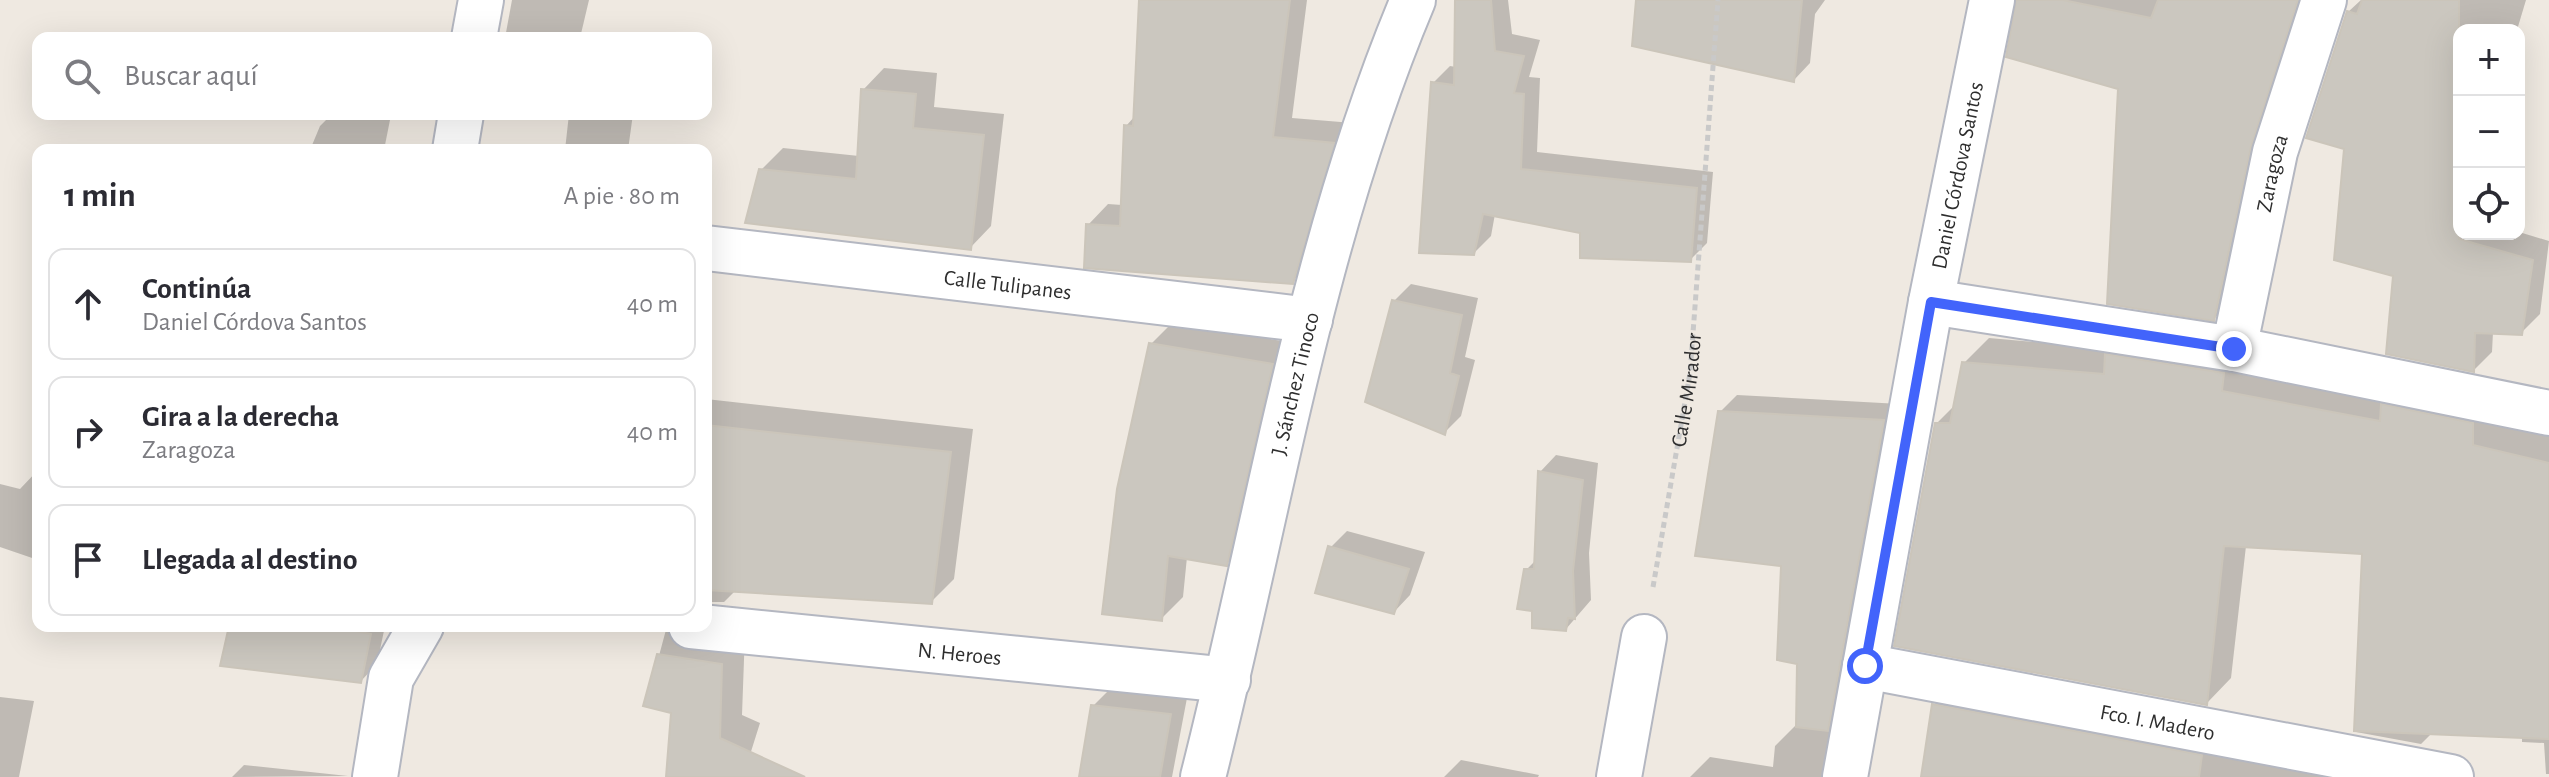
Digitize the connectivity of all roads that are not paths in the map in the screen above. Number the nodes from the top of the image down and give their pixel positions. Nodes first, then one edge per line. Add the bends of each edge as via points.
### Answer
1 (481, 0) edge
2 (1413, 0) edge
3 (1992, 0) edge
4 (2324, 0) edge
5 (475, 32) edge
6 (460, 120) edge
7 (456, 144) edge
8 (712, 249) edge
9 (1931, 302) junction
10 (1310, 320) junction
11 (2234, 349) junction
12 (2549, 413) edge
13 (712, 628) edge
14 (418, 632) edge
15 (1644, 637) road end
16 (1865, 666) junction
17 (1228, 680) junction
18 (375, 777) edge
19 (1203, 777) edge
20 (1619, 777) edge
21 (1845, 777) edge
22 (2451, 777) edge

1 - 5 street
2 - 10 street, J. Sánchez Tinoco via 1377,87
3 - 9 street, Daniel Córdova Santos
4 - 11 street, Zaragoza via 2275,152
6 - 7 street
8 - 10 street, Calle Tulipanes
9 - 11 street
9 - 16 street, Daniel Córdova Santos
10 - 17 street, J. Sánchez Tinoco
11 - 12 street
13 - 17 street, N. Heroes
14 - 18 street via 391,678
15 - 20 street
16 - 21 street, Daniel Córdova Santos
16 - 22 street, Fco. I. Madero
17 - 19 street, J. Sánchez Tinoco

